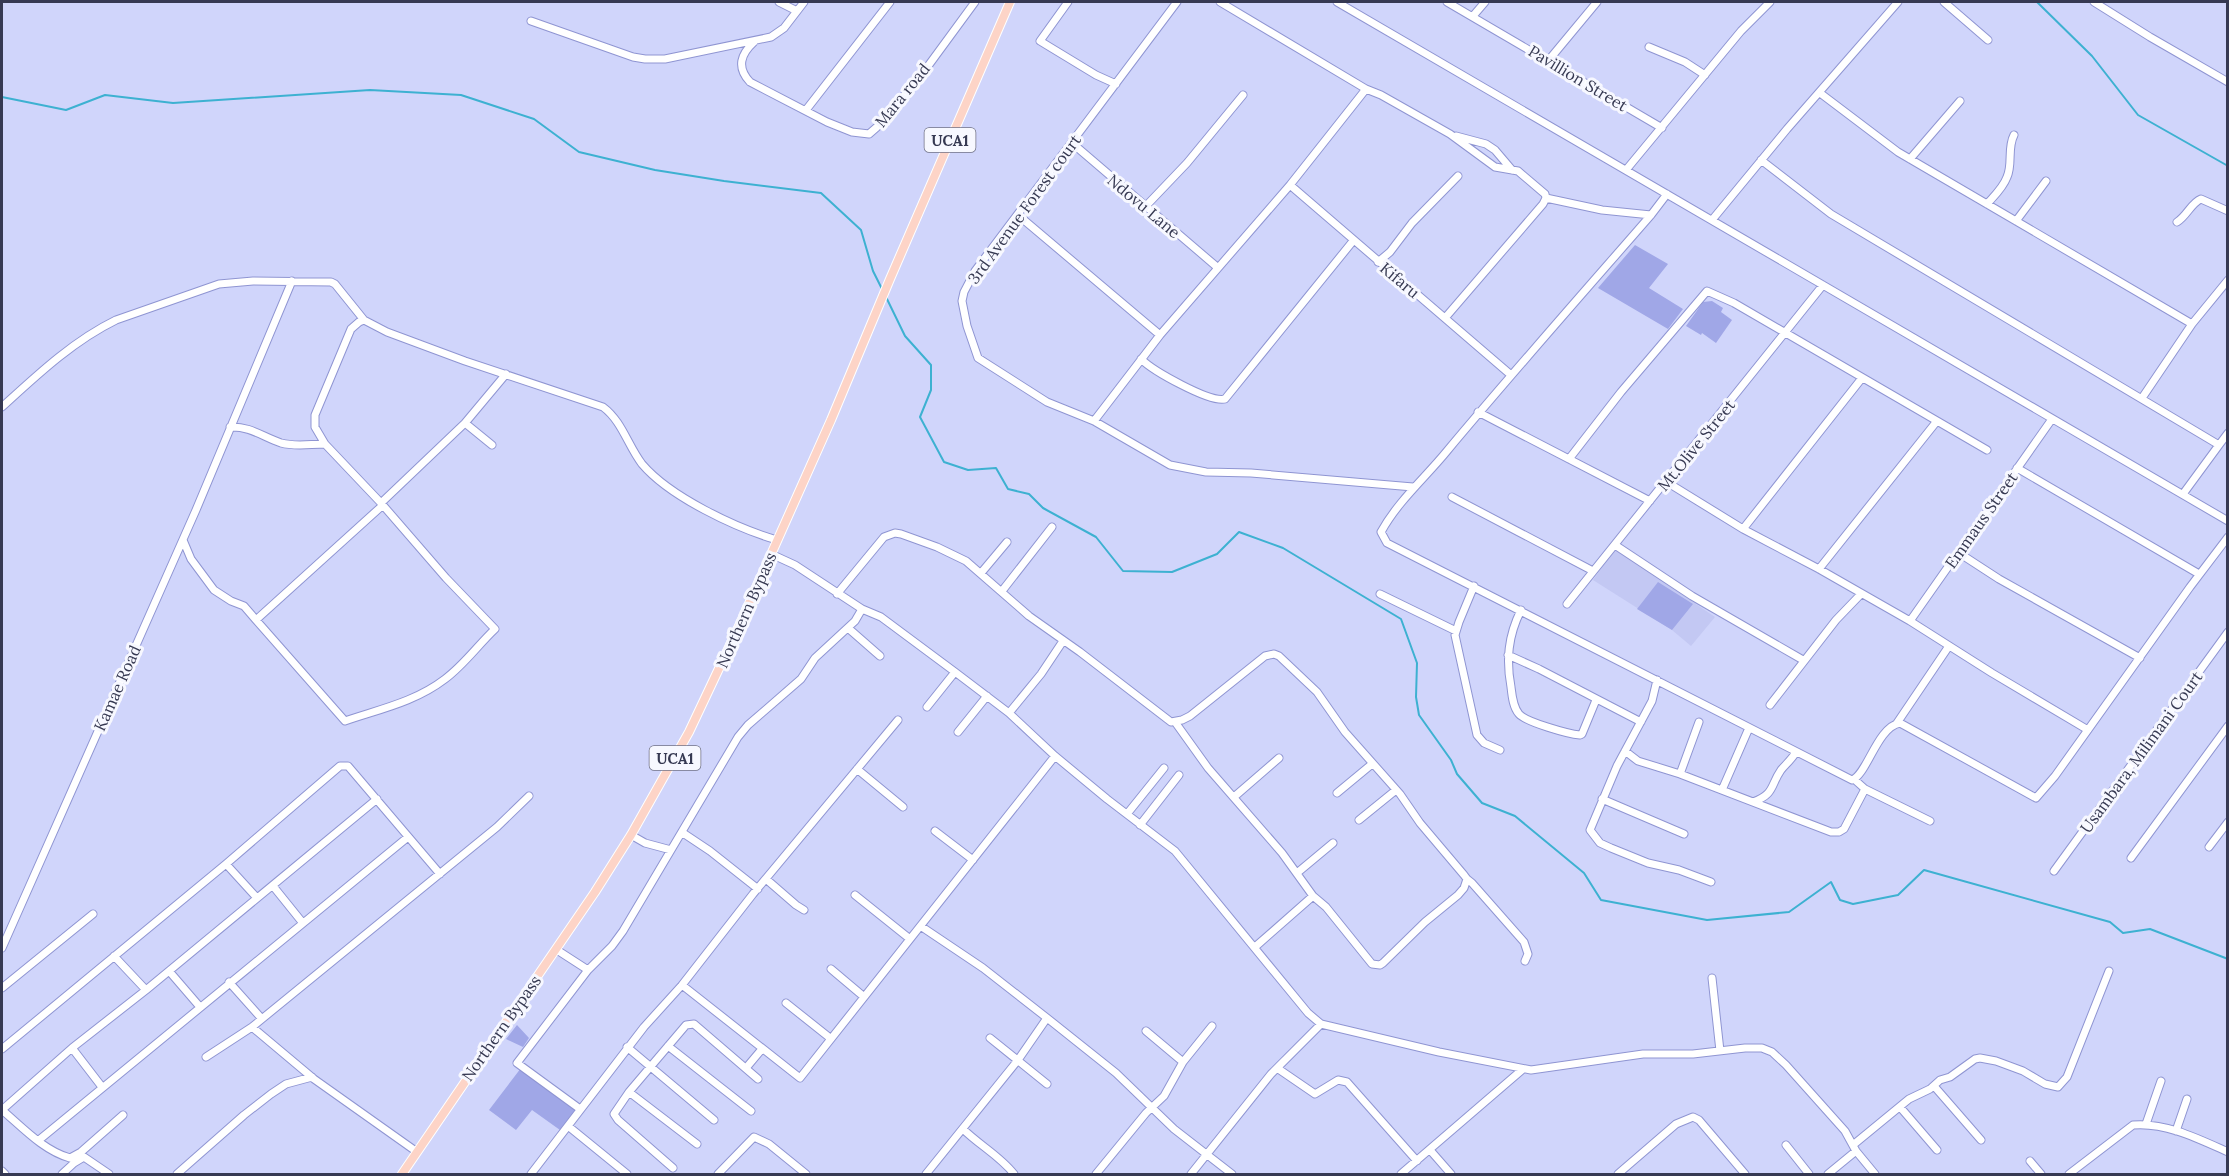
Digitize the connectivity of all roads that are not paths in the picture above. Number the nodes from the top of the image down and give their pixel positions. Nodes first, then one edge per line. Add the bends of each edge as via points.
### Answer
1 (779, 2) edge
2 (804, 2) edge
3 (890, 2) edge
4 (975, 2) edge
5 (1010, 2) edge
6 (1068, 2) edge
7 (1177, 2) edge
8 (1220, 2) edge
9 (1337, 2) edge
10 (1447, 2) edge
11 (1485, 2) edge
12 (1597, 2) edge
13 (1770, 2) edge
14 (1898, 2) edge
15 (1944, 2) edge
16 (2094, 2) edge
17 (797, 11) junction
18 (1473, 16) junction
19 (531, 21) dead end
20 (1988, 40) dead end
21 (754, 42) junction
22 (1649, 47) dead end
23 (1548, 61) junction
24 (1705, 75) junction
25 (2228, 82) edge
26 (1116, 84) junction
27 (1366, 89) junction
28 (1820, 93) junction
29 (1244, 95) dead end
30 (1960, 101) dead end
31 (806, 110) junction
32 (1662, 129) junction
33 (1450, 134) junction
34 (2014, 135) dead end
35 (1072, 143) junction
36 (1910, 159) junction
37 (1761, 160) junction
38 (1512, 170) junction
39 (1626, 170) junction
40 (1458, 176) dead end
41 (2046, 181) dead end
42 (1290, 185) junction
43 (1667, 194) junction
44 (1546, 198) junction
45 (1987, 204) junction
46 (1145, 207) junction
47 (2228, 211) edge
48 (1018, 214) junction
49 (1651, 214) junction
50 (1712, 220) junction
51 (2016, 221) junction
52 (2176, 222) dead end
53 (1353, 242) junction
54 (1378, 262) junction
55 (1217, 267) junction
56 (2228, 280) edge
57 (292, 281) junction
58 (1823, 285) junction
59 (1445, 318) junction
60 (364, 320) junction
61 (2192, 324) junction
62 (1786, 333) junction
63 (1160, 335) junction
64 (1141, 359) junction
65 (507, 374) junction
66 (1511, 375) junction
67 (1862, 378) junction
68 (2142, 398) junction
69 (2, 407) edge
70 (1478, 412) junction
71 (2052, 419) junction
72 (1094, 421) junction
73 (1938, 422) junction
74 (465, 423) junction
75 (230, 427) junction
76 (2228, 433) edge
77 (325, 444) junction
78 (492, 445) dead end
79 (2219, 445) junction
80 (1986, 450) dead end
81 (1569, 459) junction
82 (2017, 468) junction
83 (1665, 482) junction
84 (1413, 487) junction
85 (2183, 494) junction
86 (1452, 497) dead end
87 (1650, 501) junction
88 (382, 504) junction
89 (2228, 521) edge
90 (1052, 527) dead end
91 (1743, 529) junction
92 (2228, 537) edge
93 (183, 540) junction
94 (777, 540) junction
95 (1007, 542) dead end
96 (1615, 545) junction
97 (1959, 553) junction
98 (771, 554) junction
99 (1819, 569) junction
100 (1593, 571) junction
101 (981, 573) junction
102 (2199, 574) junction
103 (1474, 586) junction
104 (1002, 591) junction
105 (837, 594) junction
106 (1380, 594) dead end
107 (1861, 594) junction
108 (1567, 604) dead end
109 (862, 609) junction
110 (1521, 610) junction
111 (256, 620) junction
112 (1910, 621) junction
113 (848, 628) junction
114 (1456, 631) junction
115 (2228, 632) edge
116 (1064, 641) junction
117 (1949, 646) junction
118 (1508, 655) junction
119 (880, 656) dead end
120 (2140, 658) junction
121 (1803, 660) junction
122 (956, 672) junction
123 (1657, 680) junction
124 (987, 696) junction
125 (1596, 700) junction
126 (1770, 705) dead end
127 (927, 707) dead end
128 (1009, 713) junction
129 (898, 720) dead end
130 (1175, 722) junction
131 (1641, 722) junction
132 (1699, 722) dead end
133 (1897, 723) junction
134 (2228, 726) edge
135 (1749, 728) junction
136 (2088, 730) junction
137 (958, 732) dead end
138 (1500, 750) dead end
139 (1625, 751) junction
140 (1796, 752) junction
141 (1055, 756) junction
142 (1279, 758) dead end
143 (1372, 764) junction
144 (1164, 768) dead end
145 (857, 769) junction
146 (1680, 774) junction
147 (1179, 775) dead end
148 (1855, 780) junction
149 (1865, 789) junction
150 (1396, 790) junction
151 (1722, 790) junction
152 (1336, 793) dead end
153 (529, 796) dead end
154 (1234, 797) junction
155 (1602, 799) junction
156 (377, 800) junction
157 (1753, 802) junction
158 (903, 807) dead end
159 (1127, 814) junction
160 (1359, 820) dead end
161 (1930, 821) dead end
162 (2228, 822) edge
163 (1140, 825) junction
164 (935, 831) dead end
165 (683, 833) junction
166 (1684, 834) dead end
167 (632, 835) junction
168 (408, 837) junction
169 (1333, 843) dead end
170 (2209, 847) dead end
171 (671, 850) junction
172 (2131, 858) dead end
173 (973, 860) junction
174 (226, 864) junction
175 (2054, 871) dead end
176 (1297, 873) junction
177 (440, 874) junction
178 (766, 879) junction
179 (1467, 879) junction
180 (1712, 882) dead end
181 (273, 886) junction
182 (758, 889) junction
183 (855, 895) dead end
184 (1313, 896) junction
185 (257, 898) junction
186 (804, 910) dead end
187 (93, 914) dead end
188 (302, 922) junction
189 (922, 927) junction
190 (910, 939) junction
191 (1255, 947) junction
192 (2, 948) edge
193 (557, 950) junction
194 (114, 956) junction
195 (1525, 961) dead end
196 (831, 969) dead end
197 (588, 970) junction
198 (169, 971) junction
199 (2109, 971) dead end
200 (1712, 978) dead end
201 (229, 982) junction
202 (682, 985) junction
203 (2, 988) edge
204 (146, 990) junction
205 (863, 996) junction
206 (786, 1003) dead end
207 (200, 1007) junction
208 (1047, 1018) junction
209 (261, 1019) junction
210 (1321, 1024) junction
211 (1212, 1026) dead end
212 (252, 1027) junction
213 (1146, 1030) dead end
214 (830, 1038) junction
215 (990, 1038) dead end
216 (668, 1046) junction
217 (627, 1047) junction
218 (72, 1048) junction
219 (2, 1049) edge
220 (762, 1049) junction
221 (1719, 1051) junction
222 (206, 1057) dead end
223 (1018, 1060) junction
224 (1183, 1062) junction
225 (650, 1067) junction
226 (746, 1068) junction
227 (1277, 1068) junction
228 (1523, 1069) junction
229 (312, 1077) junction
230 (758, 1079) dead end
231 (2161, 1081) dead end
232 (1047, 1084) dead end
233 (1934, 1086) junction
234 (102, 1087) junction
235 (629, 1092) junction
236 (2187, 1100) dead end
237 (1900, 1107) junction
238 (580, 1109) junction
239 (1152, 1109) junction
240 (2, 1110) edge
241 (752, 1111) dead end
242 (123, 1115) dead end
243 (714, 1120) dead end
244 (2146, 1124) junction
245 (568, 1126) junction
246 (963, 1128) junction
247 (2176, 1131) junction
248 (39, 1140) junction
249 (1981, 1140) dead end
250 (697, 1144) dead end
251 (1786, 1145) dead end
252 (1855, 1148) junction
253 (1430, 1150) junction
254 (1937, 1150) dead end
255 (417, 1152) junction
256 (2228, 1152) edge
257 (1207, 1154) junction
258 (1417, 1161) junction
259 (2030, 1161) dead end
260 (673, 1168) dead end
261 (62, 1174) edge
262 (109, 1174) edge
263 (177, 1174) edge
264 (402, 1174) edge
265 (531, 1174) edge
266 (627, 1174) edge
267 (718, 1174) edge
268 (807, 1174) edge
269 (926, 1174) edge
270 (1014, 1174) edge
271 (1096, 1174) edge
272 (1191, 1174) edge
273 (1232, 1174) edge
274 (1401, 1174) edge
275 (1451, 1174) edge
276 (1618, 1174) edge
277 (1745, 1174) edge
278 (1809, 1174) edge
279 (1828, 1174) edge
280 (1875, 1174) edge
281 (2041, 1174) edge
282 (2069, 1174) edge

1 - 17 street
2 - 17 street
3 - 31 street
4 - 31 street, Mara road via 920,77 872,132 852,132
5 - 94 main road, Northern Bypass / UCA1
6 - 26 street via 1040,41
7 - 26 street, 3rd Avenue Forest court
8 - 27 street
9 - 39 street
10 - 18 street, Pavillion Street
11 - 18 street
12 - 23 street
13 - 24 street
14 - 28 street
15 - 20 street
16 - 25 street
17 - 21 street via 777,34
18 - 23 street, Pavillion Street
19 - 21 street via 645,59 665,59
21 - 31 street via 741,61 747,79
22 - 24 street
23 - 32 street, Pavillion Street
24 - 32 street
26 - 35 street, 3rd Avenue Forest court
27 - 33 street
27 - 42 street
28 - 36 street
28 - 37 street
29 - 46 street
30 - 36 street
32 - 39 street
33 - 38 street via 1495,167
33 - 38 street via 1490,147
34 - 45 street via 2008,177
35 - 46 street, Ndovu Lane
35 - 48 street, 3rd Avenue Forest court
36 - 45 street
37 - 50 street
37 - 68 street via 1831,214
38 - 44 street via 1528,178
39 - 43 street
40 - 54 street
41 - 51 street
42 - 53 street, Kifaru
42 - 55 street
43 - 49 street
43 - 50 street
44 - 49 street via 1622,213
44 - 59 street
45 - 51 street
46 - 55 street, Ndovu Lane
47 - 52 street via 2201,199
48 - 63 street
48 - 72 street, 3rd Avenue Forest court via 964,292 962,301 974,350 985,364 1047,402
49 - 66 street
50 - 58 street
51 - 61 street
53 - 54 street, Kifaru
53 - 64 street via 1225,399 1206,397
54 - 59 street, Kifaru
55 - 63 street
56 - 61 street
57 - 60 street via 335,284
57 - 69 street via 219,284 116,320 62,355
57 - 75 street, Kamae Road
58 - 62 street, Mt.Olive Street
58 - 71 street
59 - 66 street, Kifaru
60 - 65 street via 431,349
60 - 77 street via 351,329 315,415 315,427
61 - 68 street
62 - 67 street
62 - 81 street via 1707,291
62 - 83 street, Mt.Olive Street
63 - 64 street
64 - 72 street
65 - 74 street
65 - 94 street via 603,407 614,417 642,463 667,484 705,510
66 - 70 street
67 - 73 street
67 - 91 street
68 - 79 street
70 - 81 street
70 - 84 street
71 - 82 street, Emmaus Street
71 - 85 street
72 - 84 street, 3rd Avenue Forest court via 1177,468
73 - 80 street
73 - 99 street
74 - 78 street
74 - 88 street
75 - 77 street via 247,428 282,443
75 - 93 street, Kamae Road
76 - 79 street
77 - 88 street
79 - 85 street
81 - 87 street
82 - 97 street, Emmaus Street
82 - 102 street
83 - 87 street, Mt.Olive Street
83 - 91 street
84 - 103 street via 1381,536 1391,545
85 - 89 street
86 - 100 street
87 - 96 street, Mt.Olive Street
88 - 111 street
88 - 111 street via 495,629 445,680 407,702 345,721
90 - 104 street
91 - 99 street
92 - 102 street
93 - 111 street via 191,559 214,590 244,606
93 - 192 street, Kamae Road
94 - 98 main road, Northern Bypass / UCA1
95 - 101 street
96 - 100 street, Mt.Olive Street
96 - 121 street via 1692,596
97 - 112 street, Emmaus Street
97 - 120 street
98 - 105 street via 795,565
98 - 167 main road, Northern Bypass / UCA1 via 689,732
99 - 107 street
100 - 108 street, Mt.Olive Street
101 - 104 street
101 - 105 street via 937,547 894,533 874,547
102 - 120 street
103 - 110 street
103 - 114 street
104 - 116 street
105 - 109 street
106 - 114 street
107 - 112 street
107 - 121 street
109 - 113 street
109 - 122 street via 881,617
110 - 118 street
110 - 123 street
112 - 117 street
113 - 119 street
113 - 165 street via 815,658 801,679 738,737
114 - 138 street via 1477,735
115 - 175 street, Usambara, Milimani Court
116 - 128 street
116 - 130 street
117 - 133 street
117 - 136 street
118 - 125 street
118 - 125 street via 1514,705 1523,718 1580,735
120 - 136 street
121 - 126 street
122 - 124 street
122 - 127 street
123 - 131 street via 1655,694
123 - 135 street
124 - 128 street
124 - 137 street
125 - 131 street
128 - 141 street
129 - 145 street
130 - 143 street via 1190,716 1260,659 1274,654 1317,692
130 - 154 street
131 - 139 street
132 - 146 street
133 - 136 street via 2036,798
133 - 148 street via 1870,753
134 - 172 street
135 - 140 street
135 - 151 street
139 - 146 street via 1638,761
139 - 155 street
140 - 148 street
140 - 157 street via 1768,795
141 - 159 street
141 - 173 street
142 - 154 street
143 - 150 street
143 - 152 street
144 - 159 street
145 - 158 street
145 - 178 street
146 - 151 street
147 - 163 street
148 - 149 street
149 - 157 street via 1844,829 1836,833
149 - 161 street
150 - 160 street
150 - 179 street
151 - 157 street
153 - 177 street
154 - 176 street
155 - 166 street
155 - 180 street via 1590,830 1600,843
156 - 168 street
156 - 174 street via 348,766 340,766
156 - 181 street
159 - 163 street
162 - 170 street
163 - 191 street via 1175,851
164 - 173 street
165 - 171 street
165 - 182 street
167 - 171 street
167 - 193 main road, Northern Bypass / UCA1
168 - 177 street
168 - 188 street
169 - 176 street
171 - 197 street via 623,931
173 - 189 street
174 - 185 street
174 - 194 street
176 - 184 street
177 - 209 street
178 - 182 street
178 - 186 street
179 - 184 street via 1458,895 1380,965 1372,964
179 - 195 street via 1524,942 1528,954
181 - 185 street
181 - 188 street
182 - 202 street
183 - 190 street
184 - 191 street
185 - 198 street
187 - 203 street
188 - 201 street
189 - 190 street
189 - 208 street
190 - 205 street
191 - 210 street
193 - 197 street
193 - 255 main road, Northern Bypass / UCA1
194 - 204 street
194 - 219 street
196 - 205 street
197 - 238 street via 517,1063
198 - 204 street
198 - 207 street
199 - 233 street via 2067,1077 2058,1087 1980,1058
200 - 221 street
201 - 207 street
201 - 209 street
202 - 217 street
202 - 220 street
204 - 218 street
205 - 214 street
206 - 214 street
207 - 234 street
208 - 223 street
208 - 239 street via 1116,1073
209 - 212 street
210 - 227 street
210 - 228 street
211 - 224 street
212 - 222 street
212 - 229 street
213 - 224 street
214 - 220 street via 800,1078
215 - 223 street
216 - 225 street
216 - 226 street via 691,1023
216 - 241 street
217 - 225 street
217 - 238 street
218 - 234 street
218 - 240 street
220 - 226 street
221 - 228 street via 1643,1054
221 - 252 street via 1762,1048 1772,1052 1845,1131
223 - 232 street
223 - 246 street
224 - 239 street
225 - 235 street
225 - 243 street
226 - 230 street
227 - 257 street
227 - 258 street via 1315,1094 1338,1080 1347,1082
228 - 253 street
229 - 255 street
229 - 263 street via 286,1084 271,1094
231 - 244 street
233 - 237 street
233 - 249 street
234 - 248 street
235 - 250 street
235 - 260 street via 615,1116
236 - 247 street
237 - 252 street
237 - 254 street
238 - 245 street
239 - 257 street
239 - 271 street
240 - 248 street
242 - 248 street via 70,1158
244 - 247 street
244 - 282 street via 2133,1125
245 - 265 street
245 - 266 street
246 - 269 street
246 - 270 street
247 - 256 street
251 - 278 street
252 - 279 street
252 - 280 street
253 - 258 street
253 - 275 street
255 - 264 main road, Northern Bypass / UCA1
257 - 272 street
257 - 273 street
258 - 274 street
259 - 281 street
261 - 262 street via 84,1157
267 - 268 street via 754,1137
276 - 277 street via 1676,1124 1693,1117

